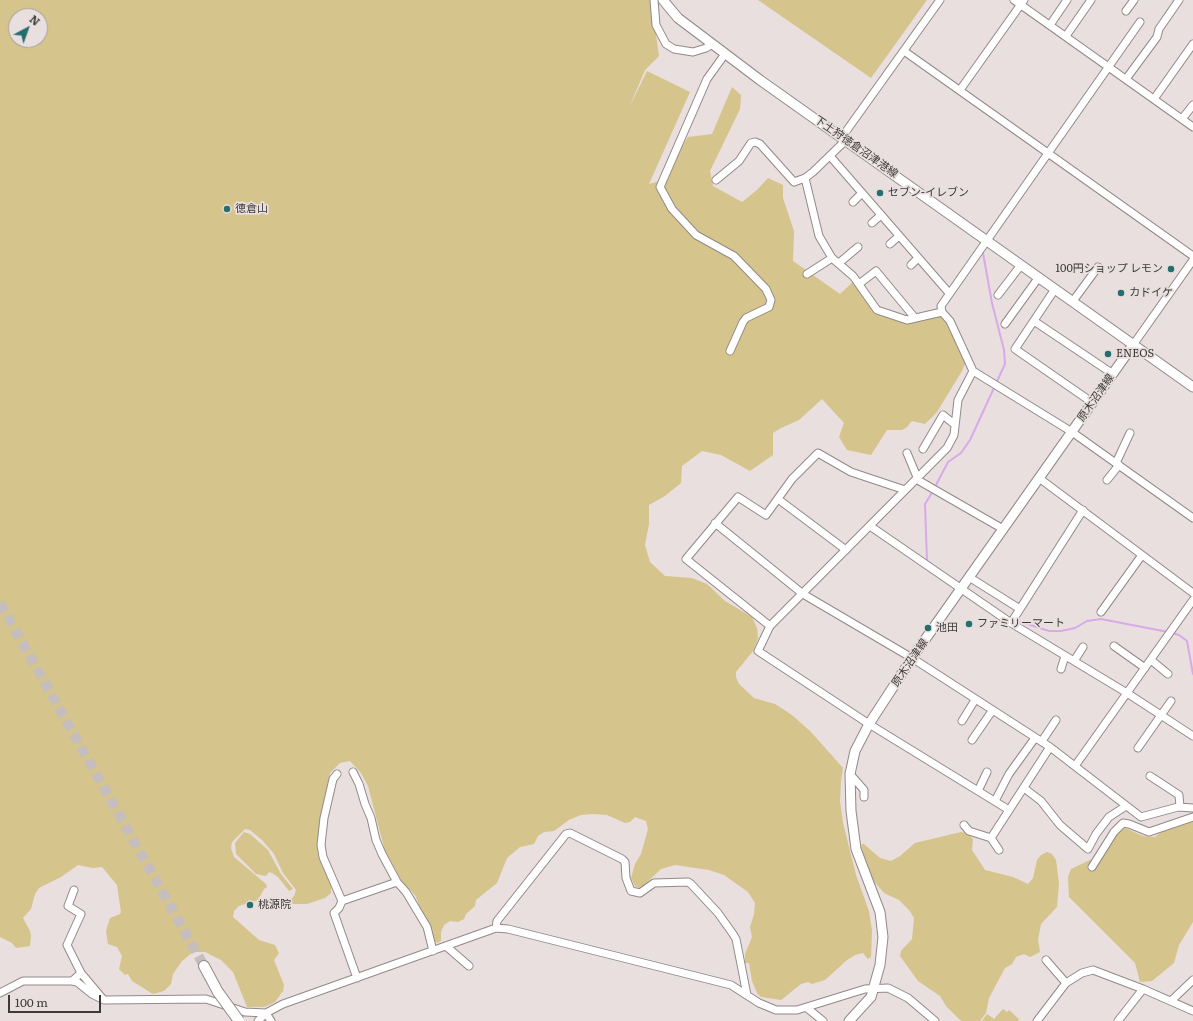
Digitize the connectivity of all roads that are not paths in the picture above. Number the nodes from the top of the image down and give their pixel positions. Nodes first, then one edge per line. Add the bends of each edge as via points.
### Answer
1 (654, 0) edge
2 (663, 0) edge
3 (940, 0) edge
4 (1014, 0) edge
5 (1067, 0) edge
6 (1092, 0) edge
7 (1134, 0) edge
8 (1179, 0) edge
9 (1023, 2) edge
10 (1126, 11) dead end
11 (1140, 22) dead end
12 (1050, 25) junction
13 (1066, 36) junction
14 (712, 44) junction
15 (1193, 44) edge
16 (904, 51) junction
17 (725, 54) junction
18 (1109, 67) junction
19 (1126, 79) junction
20 (960, 90) junction
21 (1154, 99) junction
22 (1193, 105) edge
23 (1182, 119) junction
24 (1193, 127) edge
25 (844, 138) junction
26 (1048, 153) junction
27 (830, 156) junction
28 (805, 178) junction
29 (716, 180) dead end
30 (862, 193) junction
31 (853, 202) dead end
32 (881, 215) junction
33 (872, 223) dead end
34 (899, 236) junction
35 (987, 240) junction
36 (890, 244) dead end
37 (858, 247) dead end
38 (1193, 256) edge
39 (832, 258) junction
40 (918, 258) junction
41 (1193, 260) edge
42 (838, 263) junction
43 (911, 265) dead end
44 (1021, 265) junction
45 (1098, 267) dead end
46 (807, 274) dead end
47 (1039, 277) junction
48 (859, 284) junction
49 (1055, 289) junction
50 (949, 293) junction
51 (998, 295) dead end
52 (1072, 301) junction
53 (942, 312) junction
54 (915, 318) junction
55 (1034, 321) junction
56 (1005, 324) dead end
57 (1133, 345) junction
58 (730, 351) dead end
59 (973, 371) junction
60 (1113, 374) junction
61 (1193, 387) edge
62 (1093, 403) junction
63 (954, 424) junction
64 (1072, 432) junction
65 (1130, 433) dead end
66 (922, 449) dead end
67 (907, 453) dead end
68 (1117, 464) junction
69 (916, 478) junction
70 (1039, 478) junction
71 (1107, 480) dead end
72 (905, 490) junction
73 (778, 499) junction
74 (1083, 510) junction
75 (1193, 518) edge
76 (715, 523) junction
77 (870, 526) junction
78 (1003, 529) junction
79 (846, 550) junction
80 (1142, 555) junction
81 (964, 584) junction
82 (1193, 593) edge
83 (803, 594) junction
84 (1193, 600) edge
85 (1020, 609) junction
86 (1101, 612) dead end
87 (1013, 620) junction
88 (770, 626) junction
89 (1114, 646) dead end
90 (1083, 647) dead end
91 (1065, 656) junction
92 (912, 658) junction
93 (1151, 660) junction
94 (1074, 661) junction
95 (1060, 668) dead end
96 (1144, 668) junction
97 (1168, 674) dead end
98 (1127, 693) junction
99 (975, 700) junction
100 (1171, 701) dead end
101 (992, 711) junction
102 (1160, 714) junction
103 (1056, 720) dead end
104 (962, 721) dead end
105 (868, 724) junction
106 (1193, 736) edge
107 (1035, 738) junction
108 (972, 740) dead end
109 (1042, 742) junction
110 (1050, 747) junction
111 (1138, 748) dead end
112 (1074, 766) junction
113 (353, 772) dead end
114 (987, 772) dead end
115 (337, 774) dead end
116 (850, 774) junction
117 (1150, 776) dead end
118 (1024, 788) junction
119 (978, 791) junction
120 (864, 798) dead end
121 (995, 801) junction
122 (1126, 806) junction
123 (1180, 807) junction
124 (1193, 808) edge
125 (1009, 810) junction
126 (1193, 817) edge
127 (964, 825) dead end
128 (590, 834) dead end
129 (991, 838) junction
130 (588, 842) junction
131 (610, 844) dead end
132 (999, 850) dead end
133 (607, 852) junction
134 (629, 854) dead end
135 (624, 862) junction
136 (1092, 868) dead end
137 (397, 882) junction
138 (74, 890) dead end
139 (342, 901) junction
140 (496, 928) junction
141 (446, 946) junction
142 (433, 951) junction
143 (1046, 960) dead end
144 (204, 966) tunnel mouth
145 (469, 966) dead end
146 (82, 973) junction
147 (357, 978) junction
148 (1193, 980) edge
149 (72, 981) junction
150 (1066, 983) junction
151 (874, 987) junction
152 (1143, 989) junction
153 (218, 992) junction
154 (0, 993) edge
155 (747, 995) junction
156 (104, 1000) junction
157 (1171, 1001) junction
158 (807, 1008) junction
159 (1193, 1011) edge
160 (266, 1013) junction
161 (230, 1021) edge
162 (239, 1021) edge
163 (258, 1021) edge
164 (271, 1021) edge
165 (823, 1021) edge
166 (849, 1021) edge
167 (935, 1021) edge
168 (1037, 1021) edge
169 (1118, 1021) edge

1 - 14 street via 656,25 666,44 674,49 693,52
2 - 14 main road, 下土狩徳倉沼津港線 via 678,18
3 - 16 street
4 - 9 street
5 - 12 street
6 - 13 street
7 - 10 street
8 - 19 street via 1159,29 1157,37
9 - 12 street
9 - 20 street
11 - 18 street
12 - 13 street
13 - 18 street
14 - 17 main road, 下土狩徳倉沼津港線
15 - 21 street
16 - 20 street
16 - 25 street
17 - 25 main road, 下土狩徳倉沼津港線
17 - 58 street via 707,79 660,187 672,209 696,235 734,256 766,289 771,300 769,307 746,318
18 - 19 street
18 - 26 street
19 - 21 street
20 - 26 street
21 - 23 street
22 - 23 street
23 - 24 street
25 - 27 street
25 - 35 main road, 下土狩徳倉沼津港線
26 - 35 street
26 - 38 street
27 - 28 street
27 - 30 street
28 - 29 street via 794,182 760,144 755,142 751,143 739,161
28 - 39 street via 819,236
30 - 31 street
30 - 32 street
32 - 33 street
32 - 34 street
34 - 36 street
34 - 40 street
35 - 44 main road, 下土狩徳倉沼津港線
35 - 50 street
37 - 42 street
39 - 42 street
39 - 46 street
40 - 43 street
40 - 50 street
41 - 57 street
42 - 48 street
44 - 47 main road, 下土狩徳倉沼津港線
44 - 51 street
45 - 52 street
47 - 49 main road, 下土狩徳倉沼津港線
47 - 56 street
48 - 54 street via 878,310 907,320
48 - 54 street via 876,271
49 - 52 main road, 下土狩徳倉沼津港線
49 - 55 street
50 - 53 street via 941,306
52 - 57 main road, 下土狩徳倉沼津港線
53 - 54 street
53 - 59 street via 950,321
55 - 60 street
55 - 62 street via 1015,349
57 - 60 main road, 原木沼津線
57 - 61 main road
59 - 63 street via 958,400
59 - 64 street
60 - 62 main road, 原木沼津線
62 - 64 main road, 原木沼津線
63 - 66 street via 943,415
63 - 69 street via 954,435 947,448
64 - 68 street
64 - 70 main road, 原木沼津線
65 - 68 street
67 - 69 street
68 - 71 street
68 - 75 street
69 - 72 street
69 - 78 street
70 - 74 street
70 - 78 main road, 原木沼津線
72 - 73 street via 851,472 818,453 792,479
72 - 77 street
73 - 76 street via 766,515 738,497
73 - 79 street
74 - 80 street
74 - 85 street
76 - 83 street
76 - 88 street via 686,559
77 - 79 street
77 - 81 street
78 - 81 main road, 原木沼津線
79 - 83 street
80 - 82 street
80 - 86 street
81 - 85 street
81 - 87 street
81 - 92 main road, 原木沼津線
83 - 88 street
83 - 92 street
84 - 93 street
85 - 87 street
87 - 91 street
88 - 105 street via 758,651
89 - 96 street
90 - 94 street
91 - 94 street
91 - 95 street
92 - 99 street
92 - 105 main road, 原木沼津線
93 - 96 street
93 - 97 street
94 - 98 street
96 - 98 street
98 - 102 street
98 - 112 street
99 - 101 street
99 - 104 street
100 - 102 street
101 - 107 street
101 - 108 street
102 - 106 street
102 - 111 street
103 - 109 street
105 - 116 main road, 原木沼津線 via 855,751
105 - 119 street
107 - 109 street
107 - 121 street via 1009,774
109 - 110 street
110 - 112 street
110 - 118 street
112 - 122 street
113 - 137 street via 371,818 376,840
114 - 119 street
115 - 139 street via 333,779 324,818 321,845 323,857
116 - 120 street via 864,790
116 - 151 main road, 原木沼津線 via 856,849 880,912 883,937 880,965
117 - 123 street via 1179,795
118 - 122 street via 1041,801 1060,824 1088,849 1110,817
118 - 125 street
119 - 121 street
121 - 125 street
122 - 123 street via 1143,818
123 - 124 street
125 - 129 street
126 - 136 street via 1149,832 1123,823 1114,832
127 - 129 street via 969,831
128 - 130 street
129 - 132 street
130 - 133 street
130 - 140 street via 570,833 566,834 497,921
131 - 133 street
133 - 135 street
134 - 135 street
135 - 155 street via 631,892 640,893 654,883 688,882 718,913 736,939
137 - 139 street
137 - 142 street via 427,927
138 - 146 street via 68,906 81,914 67,945
139 - 147 street via 334,913
140 - 141 street
140 - 155 street via 731,985
141 - 142 street
141 - 145 street
142 - 147 street
143 - 150 street
144 - 153 highway
146 - 149 street
146 - 156 street
147 - 160 street via 283,1004
148 - 157 street
149 - 154 street via 23,981
149 - 156 street
150 - 152 street via 1082,973 1093,970
150 - 168 street
151 - 158 street
151 - 166 main road, 原木沼津線 via 866,1003
151 - 167 street via 899,992
152 - 157 street
152 - 169 street
153 - 161 highway, bridge
153 - 162 highway, bridge
155 - 158 street via 776,1010
156 - 160 street via 206,999 245,1012
157 - 159 street
158 - 165 street
160 - 163 street
160 - 164 street

